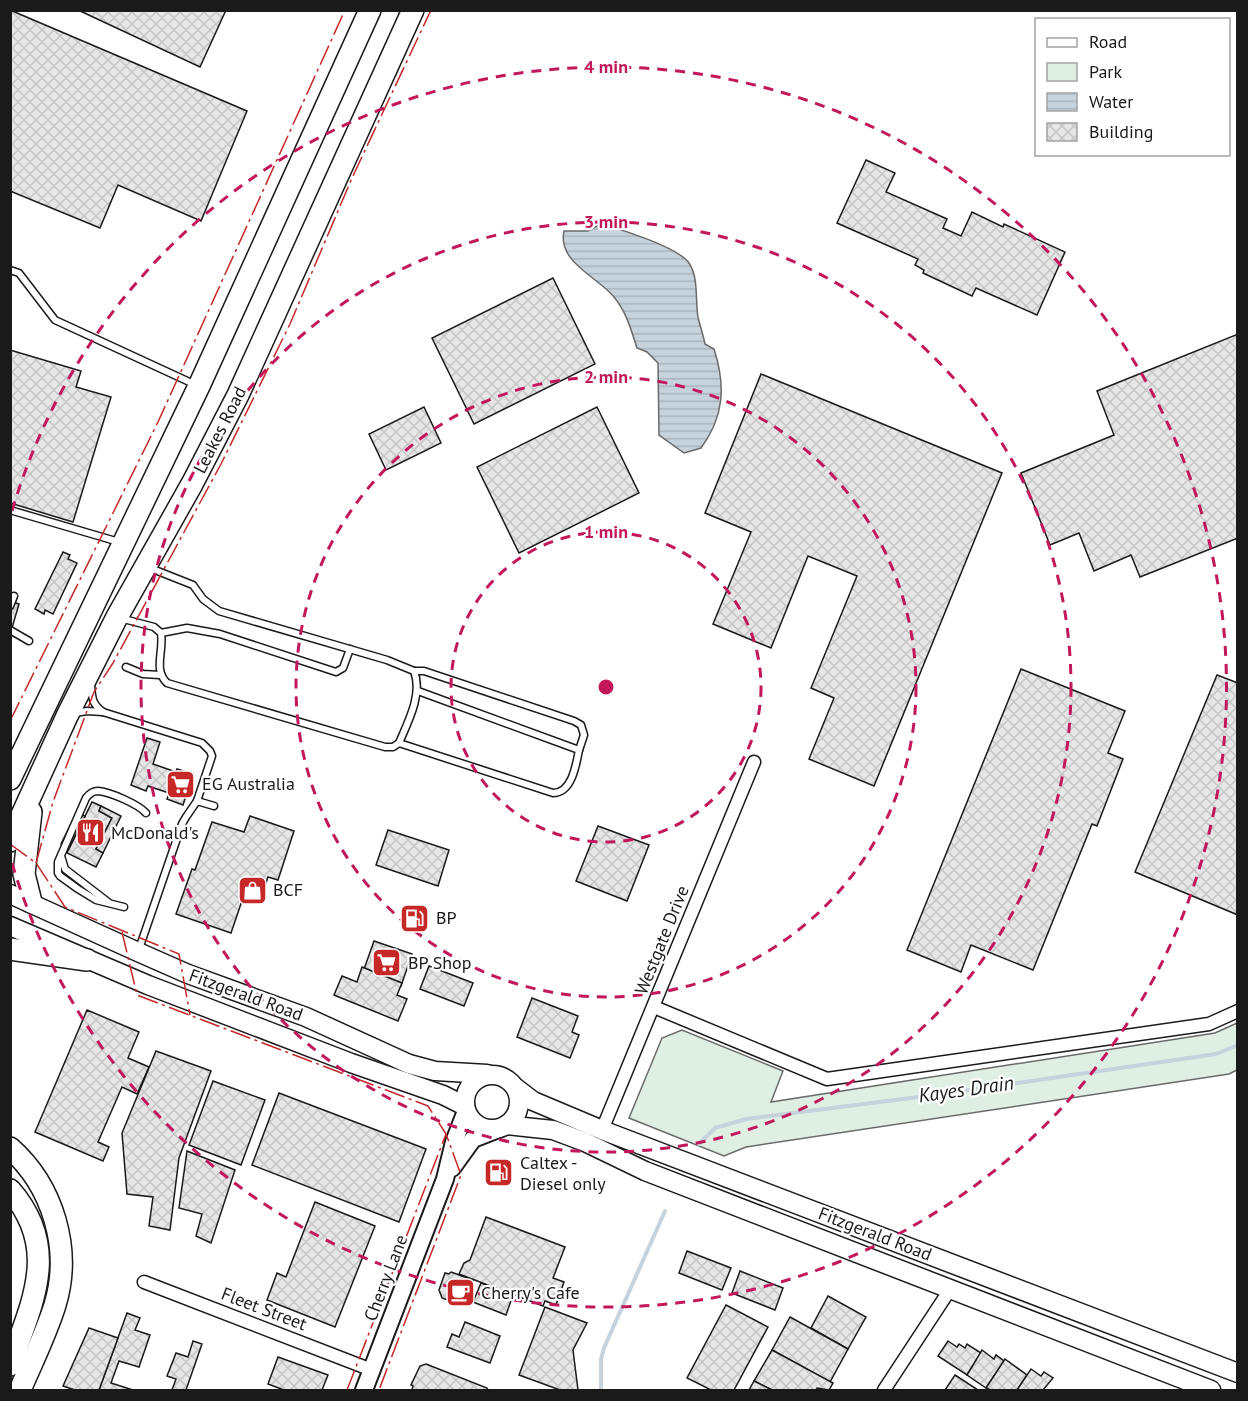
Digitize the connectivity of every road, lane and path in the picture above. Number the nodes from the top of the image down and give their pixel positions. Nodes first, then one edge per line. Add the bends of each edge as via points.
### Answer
1 (370, 10) edge
2 (413, 10) edge
3 (10, 270) edge
4 (199, 386) junction
5 (10, 510) edge
6 (123, 543) junction
7 (146, 567) junction
8 (14, 596) dead end
9 (10, 606) edge
10 (117, 617) junction
11 (10, 630) edge
12 (161, 633) junction
13 (29, 641) dead end
14 (350, 650) junction
15 (126, 667) dead end
16 (414, 671) junction
17 (90, 672) junction
18 (160, 675) junction
19 (418, 691) junction
20 (103, 712) junction
21 (67, 716) junction
22 (399, 743) junction
23 (579, 750) junction
24 (754, 762) dead end
25 (10, 779) edge
26 (33, 791) junction
27 (197, 801) junction
28 (214, 806) dead end
29 (146, 813) dead end
30 (10, 841) edge
31 (10, 894) edge
32 (31, 902) junction
33 (124, 907) dead end
34 (10, 926) edge
35 (10, 949) edge
36 (138, 952) junction
37 (87, 960) junction
38 (654, 1007) junction
39 (1238, 1011) edge
40 (487, 1074) junction
41 (516, 1088) junction
42 (465, 1108) junction
43 (504, 1126) junction
44 (602, 1131) junction
45 (10, 1148) edge
46 (445, 1179) junction
47 (10, 1190) edge
48 (144, 1282) dead end
49 (951, 1288) junction
50 (10, 1365) edge
51 (372, 1370) junction
52 (1238, 1373) edge
53 (20, 1390) edge
54 (364, 1390) edge
55 (884, 1390) edge
56 (1211, 1390) edge

1 - 4 highway, Leakes Road
2 - 7 highway, Leakes Road via 238,395
3 - 4 lane via 19,273 55,320
4 - 6 highway, Leakes Road
5 - 6 lane
6 - 25 highway, Leakes Road
7 - 10 highway, Leakes Road
7 - 14 lane via 193,585 219,611
8 - 9 lane
10 - 12 lane via 154,627
10 - 17 highway, Leakes Road
11 - 13 lane
12 - 14 lane via 187,628 219,634 336,672 343,668
12 - 18 lane
14 - 16 lane
15 - 18 lane
16 - 19 lane
16 - 23 lane via 574,721 581,725 584,735
17 - 20 lane via 92,701
17 - 21 highway, Leakes Road
18 - 22 lane via 167,683 385,747
19 - 22 lane
19 - 23 lane
20 - 21 lane via 84,711
20 - 27 lane via 207,747 212,756
21 - 26 highway, Leakes Road
22 - 23 lane via 553,793 564,790
24 - 38 street, Westgate Drive
26 - 30 highway, Leakes Road
26 - 32 highway via 24,874
27 - 28 lane
27 - 36 lane via 182,824
29 - 33 lane via 123,799 100,791 90,793 61,854 65,868 113,905
31 - 32 main road, Fitzgerald Road
32 - 36 main road, Fitzgerald Road
34 - 37 main road, Fitzgerald Road
35 - 37 highway
36 - 40 main road, Fitzgerald Road via 306,1017 409,1064 435,1071
37 - 42 main road, Fitzgerald Road via 267,1032 443,1095
38 - 39 street via 827,1079 1209,1024
38 - 44 street, Westgate Drive
40 - 41 main road via 504,1077
40 - 42 main road via 472,1082
41 - 43 main road via 519,1104 513,1119
41 - 44 main road, Fitzgerald Road via 533,1101
42 - 43 main road via 476,1124 492,1129
42 - 46 street, Cherry Lane
43 - 46 street, Cherry Lane via 473,1139
43 - 49 main road, Fitzgerald Road via 553,1130 645,1171
44 - 52 main road, Fitzgerald Road
45 - 53 highway via 42,1186 61,1251 55,1304
46 - 51 street, Cherry Lane
47 - 50 highway via 31,1225 39,1267 34,1298
48 - 51 street, Fleet Street
49 - 55 street
49 - 56 main road, Fitzgerald Road
51 - 54 street, Cherry Lane

